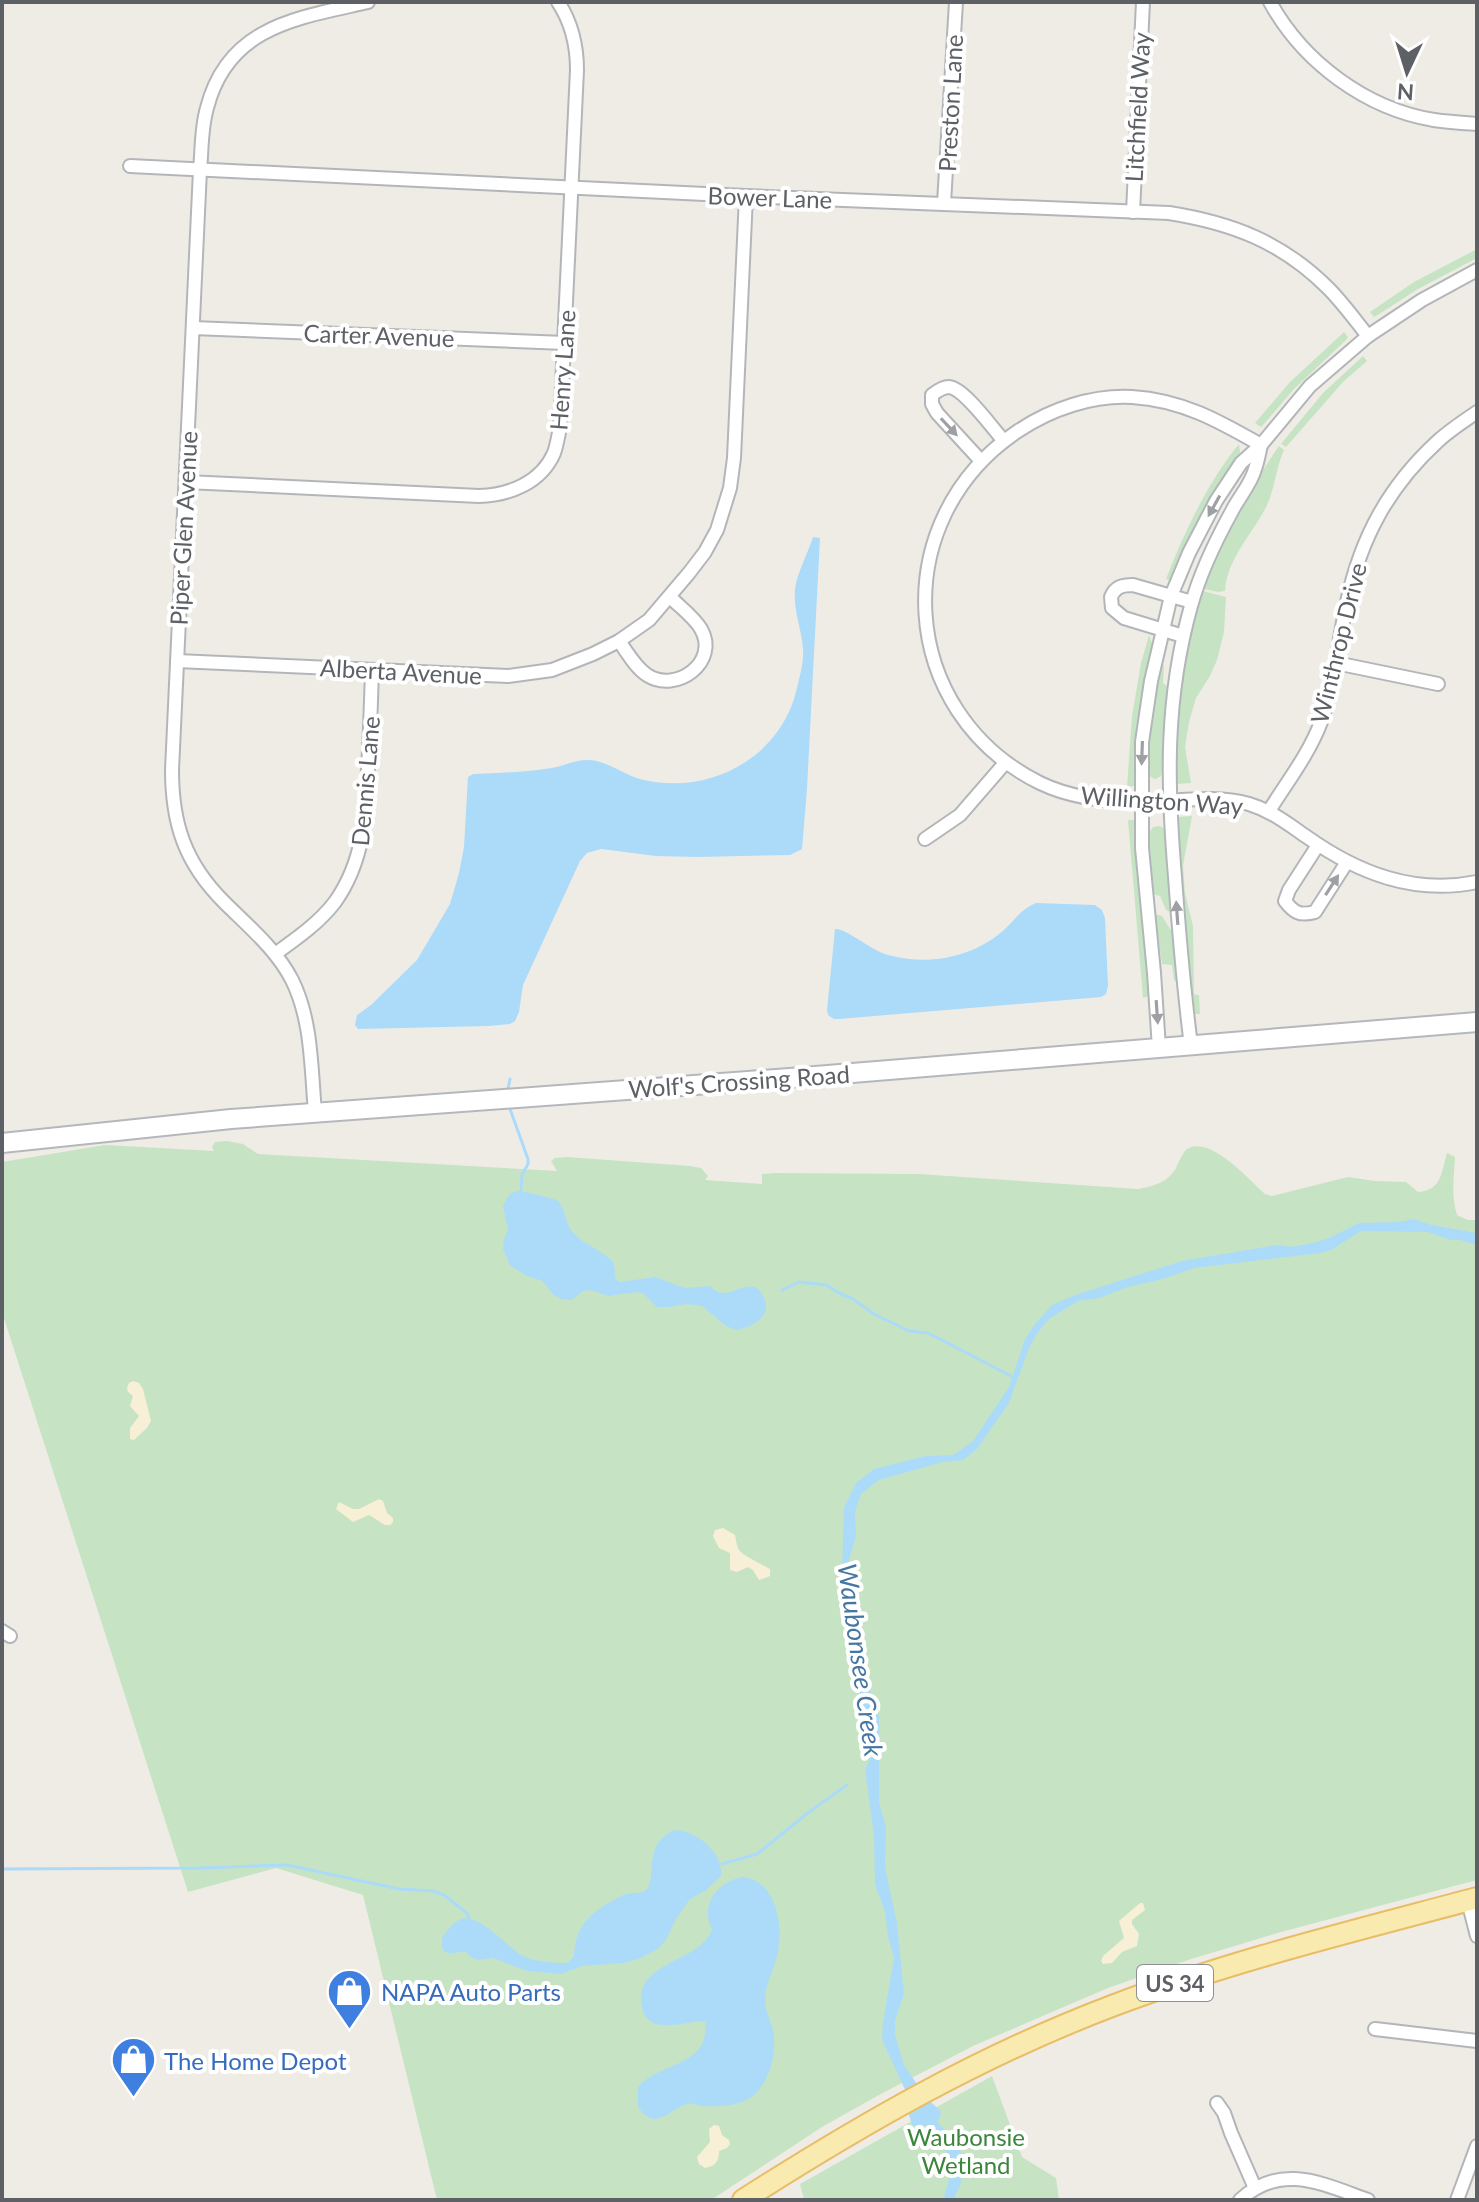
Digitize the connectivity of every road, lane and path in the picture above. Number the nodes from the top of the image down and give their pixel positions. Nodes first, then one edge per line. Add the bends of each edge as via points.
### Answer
1 (368, 2) edge
2 (558, 2) edge
3 (956, 2) edge
4 (1143, 2) edge
5 (1270, 2) edge
6 (1477, 124) edge
7 (130, 166) dead end
8 (200, 170) junction
9 (572, 188) junction
10 (746, 196) junction
11 (944, 203) junction
12 (1133, 212) junction
13 (1477, 270) edge
14 (193, 328) junction
15 (1368, 336) junction
16 (565, 343) junction
17 (1477, 412) edge
18 (1004, 441) junction
19 (1261, 445) junction
20 (981, 461) junction
21 (186, 482) junction
22 (1171, 596) junction
23 (670, 597) junction
24 (1192, 602) junction
25 (1163, 630) junction
26 (1183, 636) junction
27 (619, 641) junction
28 (177, 661) junction
29 (1336, 663) junction
30 (372, 670) junction
31 (1438, 684) dead end
32 (1005, 763) junction
33 (1169, 800) junction
34 (1141, 802) junction
35 (1269, 811) junction
36 (925, 839) dead end
37 (1318, 845) junction
38 (1347, 862) junction
39 (1477, 882) edge
40 (275, 954) junction
41 (1477, 1022) edge
42 (1191, 1046) junction
43 (1159, 1048) junction
44 (315, 1112) junction
45 (2, 1143) edge
46 (1472, 1900) edge
47 (1477, 1936) edge
48 (1375, 2029) dead end
49 (1477, 2041) edge
50 (1217, 2103) dead end
51 (1477, 2146) edge
52 (1474, 2164) edge
53 (1255, 2188) junction
54 (743, 2200) edge
55 (1240, 2200) edge
56 (1368, 2200) edge
57 (1457, 2200) edge

1 - 8 street, Piper Glen Avenue via 289,20 240,50 210,96
2 - 9 street, Henry Lane via 573,32 577,58
3 - 11 street, Preston Lane
4 - 12 street, Litchfield Way
5 - 6 street via 1308,54 1347,86 1409,114
7 - 8 street, Bower Lane
8 - 9 street, Bower Lane
8 - 14 street, Piper Glen Avenue
9 - 10 street, Bower Lane
9 - 16 street, Henry Lane
10 - 11 street, Bower Lane
10 - 23 street, Alberta Avenue via 730,488 705,552
11 - 12 street, Bower Lane
12 - 15 street, Bower Lane via 1208,219 1252,234 1328,288
13 - 15 street
14 - 16 street, Carter Avenue
14 - 21 street, Piper Glen Avenue
15 - 19 street via 1310,386
16 - 21 street, Henry Lane via 560,428 553,454 540,473 509,492 479,496
17 - 29 street, Winthrop Drive via 1404,475 1380,510 1357,560
18 - 19 street, Willington Way via 1039,417 1084,401 1131,397 1181,405
18 - 20 street, Willington Way
18 -> 20 street via 960,391 949,387 932,395 937,413
19 -> 22 street via 1241,463 1216,501
19 - 24 street via 1255,471
20 - 32 street, Willington Way via 952,501 935,537 924,609 931,653 945,691 971,730
21 - 28 street, Piper Glen Avenue
22 - 24 street
22 - 25 street
22 - 25 street via 1124,585 1111,597 1117,614
23 - 27 street, Alberta Avenue
23 - 27 street via 702,631 702,662 692,674 676,680 649,677
24 - 26 street
25 - 26 street
25 -> 34 street via 1142,742
26 - 33 street via 1168,750
27 - 30 street, Alberta Avenue via 552,670 508,676
28 - 30 street, Alberta Avenue
28 - 40 street, Piper Glen Avenue via 172,792 180,836 207,884
29 - 31 street
29 - 35 street, Winthrop Drive via 1320,724
30 - 40 street, Dennis Lane via 366,813 358,857 333,904
32 - 34 street, Willington Way via 1063,792
32 - 36 street via 960,815
33 - 34 street, Willington Way
33 - 35 street, Willington Way via 1208,798
42 -> 33 street
34 -> 43 street
35 - 37 street, Willington Way
37 - 38 street, Willington Way
37 -> 38 street via 1289,890 1285,901 1292,911 1315,912
38 - 39 street, Willington Way via 1409,883
40 - 44 street, Piper Glen Avenue via 293,982 303,1012
41 - 42 main road, Wolf's Crossing Road
42 - 43 main road, Wolf's Crossing Road
43 - 44 main road, Wolf's Crossing Road
44 - 45 main road, Wolf's Crossing Road
46 - 47 street
46 - 54 main road, US 34 via 1273,1953 1079,2018 887,2111
48 - 49 street
50 - 53 street
51 - 52 street
52 - 57 street
53 - 55 street
53 - 56 street via 1277,2179 1303,2179

